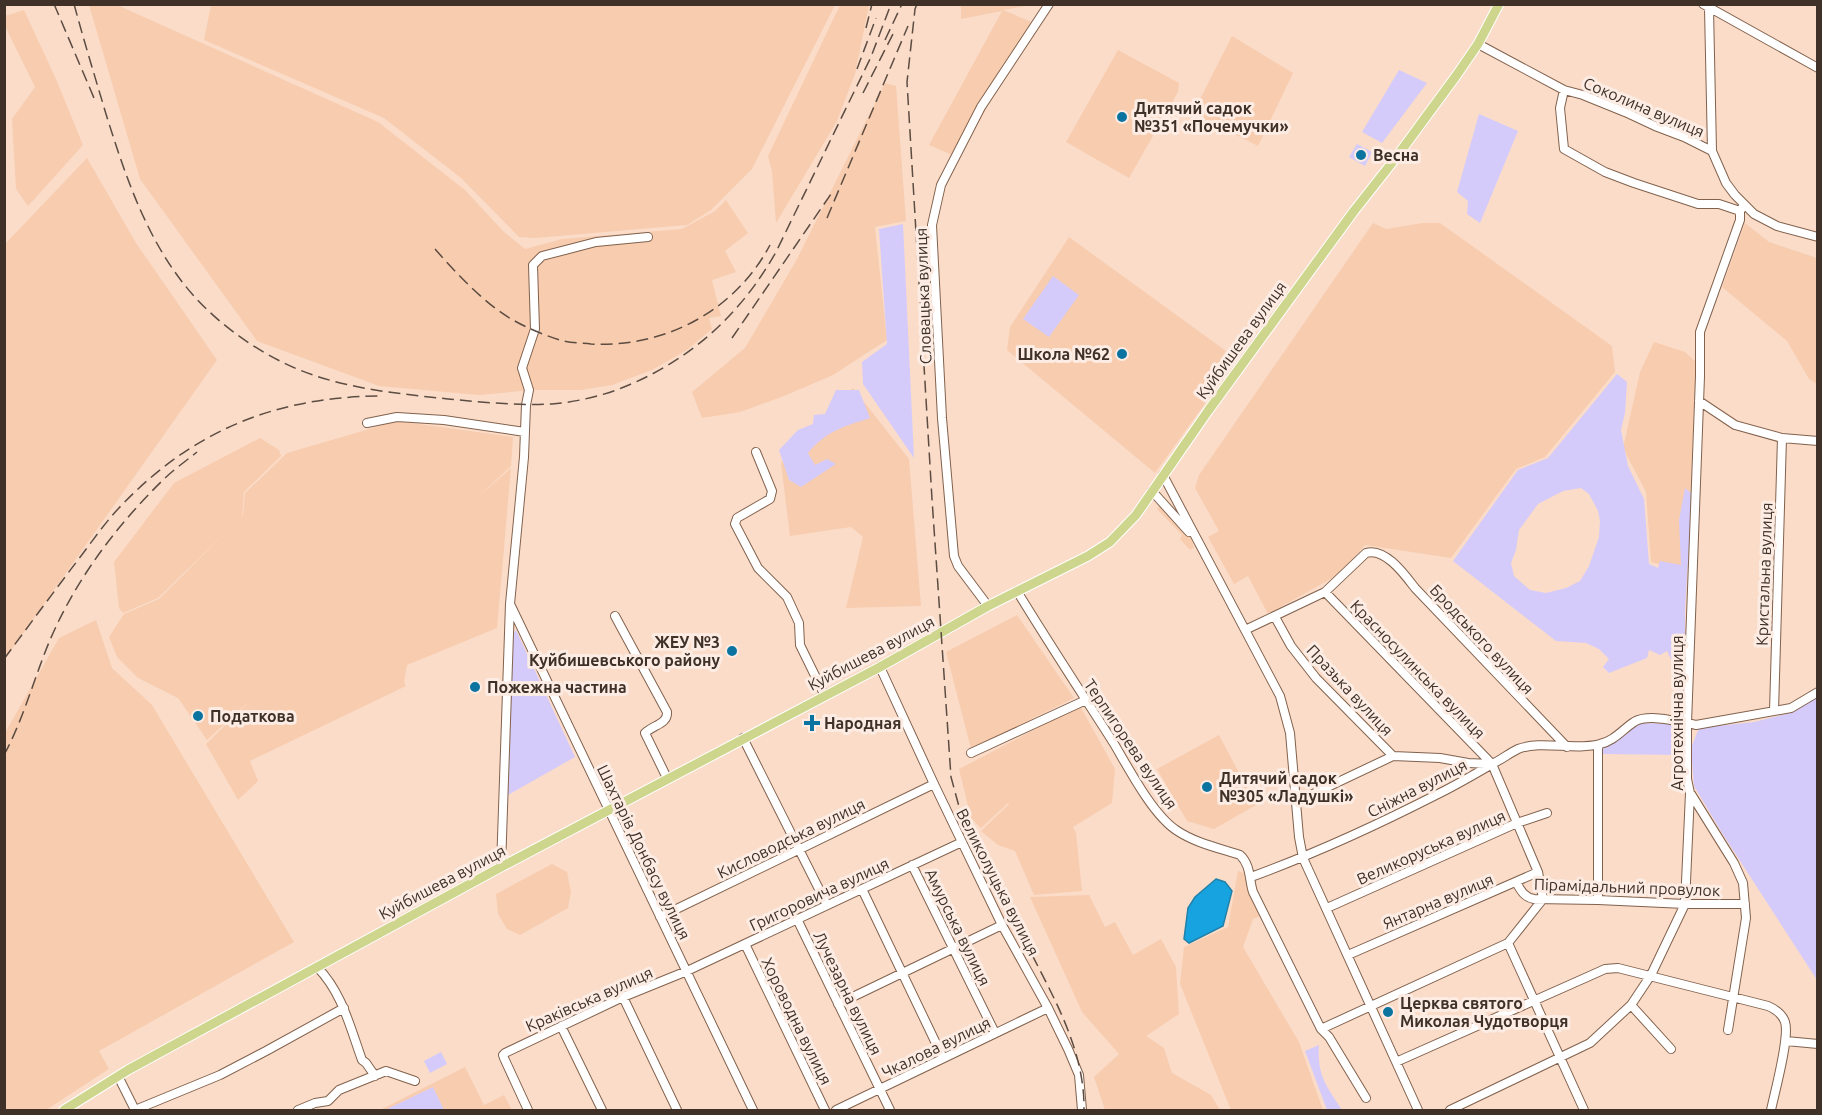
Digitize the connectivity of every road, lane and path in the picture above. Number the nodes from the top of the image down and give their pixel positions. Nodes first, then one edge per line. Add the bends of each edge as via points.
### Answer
1 (1049, 4) edge
2 (1499, 4) edge
3 (1706, 6) edge
4 (1478, 44) junction
5 (1818, 68) edge
6 (1564, 90) junction
7 (1712, 151) junction
8 (1742, 208) junction
9 (648, 237) dead end
10 (1818, 237) edge
11 (1699, 401) junction
12 (367, 423) dead end
13 (525, 432) junction
14 (1782, 438) junction
15 (1818, 441) edge
16 (756, 452) dead end
17 (1163, 475) junction
18 (1152, 491) junction
19 (1196, 540) junction
20 (1017, 591) junction
21 (1325, 592) junction
22 (510, 604) junction
23 (988, 606) junction
24 (615, 616) dead end
25 (1275, 617) junction
26 (1245, 630) junction
27 (879, 667) junction
28 (1818, 692) edge
29 (825, 696) junction
30 (1086, 700) junction
31 (1774, 711) junction
32 (1687, 723) junction
33 (743, 738) junction
34 (1598, 745) junction
35 (1567, 747) junction
36 (971, 753) dead end
37 (1393, 756) junction
38 (1492, 764) junction
39 (667, 778) junction
40 (934, 784) junction
41 (1690, 793) junction
42 (1296, 802) junction
43 (609, 809) junction
44 (1547, 813) dead end
45 (1517, 823) junction
46 (962, 842) junction
47 (799, 848) junction
48 (1303, 858) junction
49 (912, 865) junction
50 (501, 867) junction
51 (1538, 873) junction
52 (1251, 877) junction
53 (1516, 882) junction
54 (862, 889) junction
55 (1543, 899) junction
56 (1598, 900) junction
57 (1685, 904) junction
58 (1745, 904) junction
59 (827, 905) junction
60 (1327, 908) junction
61 (660, 917) junction
62 (797, 919) junction
63 (1002, 925) junction
64 (1508, 943) junction
65 (745, 944) junction
66 (953, 948) junction
67 (1348, 955) junction
68 (317, 967) junction
69 (687, 971) junction
70 (903, 973) junction
71 (1651, 975) junction
72 (622, 997) junction
73 (1734, 998) junction
74 (1535, 1001) junction
75 (838, 1004) junction
76 (1370, 1005) junction
77 (1631, 1005) junction
78 (344, 1008) junction
79 (1048, 1008) junction
80 (561, 1026) junction
81 (1321, 1029) junction
82 (1728, 1030) dead end
83 (995, 1033) junction
84 (1785, 1044) junction
85 (1818, 1044) edge
86 (1671, 1049) dead end
87 (943, 1058) junction
88 (1561, 1058) junction
89 (1396, 1062) junction
90 (118, 1076) junction
91 (375, 1076) junction
92 (415, 1081) dead end
93 (880, 1089) junction
94 (1366, 1098) dead end
95 (64, 1110) edge
96 (135, 1110) edge
97 (298, 1110) edge
98 (528, 1110) edge
99 (602, 1110) edge
100 (677, 1110) edge
101 (753, 1110) edge
102 (825, 1110) edge
103 (836, 1110) edge
104 (890, 1110) edge
105 (1082, 1110) edge
106 (1418, 1110) edge
107 (1450, 1110) edge
108 (1584, 1110) edge
109 (1771, 1110) edge

1 - 23 street, Словацька вулиця via 981,107 941,185 932,225 954,556
2 - 4 main road, Куйбишева вулиця
3 - 5 street
3 - 7 street, Соколина вулиця
4 - 6 street, Соколина вулиця
4 - 17 main road, Куйбишева вулиця
6 - 7 street, Соколина вулиця
6 - 8 street, Соколина вулиця via 1560,108 1564,149 1634,183 1698,204
7 - 8 street, Соколина вулиця
8 - 10 street, Соколина вулиця via 1777,226
8 - 11 street, Агротехнічна вулиця via 1700,332
9 - 13 street via 596,242 542,256 533,265 535,329 522,368 529,390
11 - 14 street via 1735,425
11 - 32 street, Агротехнічна вулиця
12 - 13 street via 386,418 415,418
13 - 22 street
14 - 15 street
14 - 31 street, Кристальна вулиця
16 - 29 street via 772,495 737,518 735,524 758,568 787,597 799,623 800,645
17 - 18 main road, Куйбишева вулиця
17 - 19 street
18 - 19 street
18 - 20 main road, Куйбишева вулиця via 1110,542
19 - 26 street
20 - 23 main road, Куйбишева вулиця
20 - 30 street, Терпигорева вулиця
21 - 25 street
21 - 35 street, Бродського вулиця via 1366,553 1375,552 1396,564
21 - 38 street, Красносулинська вулиця
22 - 43 street, Шахтарів Донбасу вулиця
22 - 50 street
23 - 27 main road, Куйбишева вулиця
24 - 39 street via 667,712 667,718 645,733
25 - 26 street
25 - 37 street, Празька вулиця via 1316,678
26 - 42 street via 1280,696 1290,733
27 - 29 main road, Куйбишева вулиця
27 - 40 street, Великолуцька вулиця
28 - 31 street via 1791,708
29 - 33 main road, Куйбишева вулиця
30 - 36 street
30 - 52 street, Терпигорева вулиця via 1166,821 1200,842 1240,855
31 - 32 street via 1696,725
32 - 34 street via 1643,719
32 - 41 street, Агротехнічна вулиця
33 - 39 main road, Куйбишева вулиця
33 - 47 street
34 - 35 street, Сніжна вулиця
34 - 56 street
35 - 38 street, Сніжна вулиця via 1519,749
37 - 38 street, Празька вулиця
37 - 42 street
38 - 45 street
38 - 48 street, Сніжна вулиця via 1435,796
39 - 43 main road, Куйбишева вулиця
40 - 46 street, Великолуцька вулиця
40 - 47 street, Кисловодська вулиця
41 - 57 street, Агротехнічна вулиця
41 - 58 street via 1734,863 1743,883
42 - 48 street
43 - 50 main road, Куйбишева вулиця
43 - 61 street, Шахтарів Донбасу вулиця
44 - 45 street, Великоруська вулиця
45 - 51 street
45 - 60 street, Великоруська вулиця
46 - 49 street, Григоровича вулиця
46 - 63 street, Великолуцька вулиця
47 - 59 street
47 - 61 street, Кисловодська вулиця
48 - 52 street, Сніжна вулиця
48 - 60 street
49 - 54 street, Григоровича вулиця
49 - 66 street, Амурська вулиця
50 - 68 main road, Куйбишева вулиця
51 - 53 street, Янтарна вулиця
51 - 55 street
52 - 81 street, Терпигорева вулиця via 1254,892
53 - 55 street, Пірамідальний провулок via 1528,898
53 - 67 street, Янтарна вулиця
54 - 59 street, Григоровича вулиця
54 - 70 street
55 - 56 street, Пірамідальний провулок
55 - 64 street
56 - 57 street, Пірамідальний провулок
57 - 58 street, Пірамідальний провулок
57 - 71 street, Агротехнічна вулиця
58 - 73 street
59 - 62 street, Григоровича вулиця
60 - 67 street
61 - 69 street, Шахтарів Донбасу вулиця
62 - 65 street, Григоровича вулиця
62 - 75 street, Лучезарна вулиця
63 - 66 street
63 - 79 street, Великолуцька вулиця
64 - 74 street
64 - 76 street
65 - 69 street, Григоровича вулиця
65 - 102 street, Хороводна вулиця
66 - 70 street
66 - 83 street, Амурська вулиця
67 - 76 street
68 - 78 street via 329,979
68 - 90 main road, Куйбишева вулиця
69 - 72 street, Краківська вулиця
69 - 101 street, Шахтарів Донбасу вулиця
70 - 75 street
70 - 87 street
71 - 73 street
71 - 74 street via 1605,969
71 - 77 street, Агротехнічна вулиця
72 - 80 street, Краківська вулиця
72 - 100 street
73 - 82 street
73 - 84 street via 1778,1011 1784,1020
74 - 88 street
74 - 89 street
75 - 93 street, Лучезарна вулиця
76 - 81 street
76 - 89 street
77 - 86 street
77 - 88 street, Агротехнічна вулиця via 1594,1040
78 - 91 street via 362,1060
78 - 96 street via 220,1075
79 - 83 street, Чкалова вулиця
79 - 105 street, Великолуцька вулиця via 1079,1075
80 - 98 street, Краківська вулиця via 503,1055
80 - 99 street
81 - 94 street, Терпигорева вулиця
83 - 87 street, Чкалова вулиця
84 - 85 street
84 - 109 street
87 - 93 street, Чкалова вулиця
88 - 107 street, Агротехнічна вулиця
88 - 108 street
89 - 106 street
90 - 95 main road, Куйбишева вулиця
90 - 96 street
91 - 92 street via 386,1071
91 - 97 street via 339,1090 328,1101
93 - 103 street, Чкалова вулиця
93 - 104 street, Лучезарна вулиця

